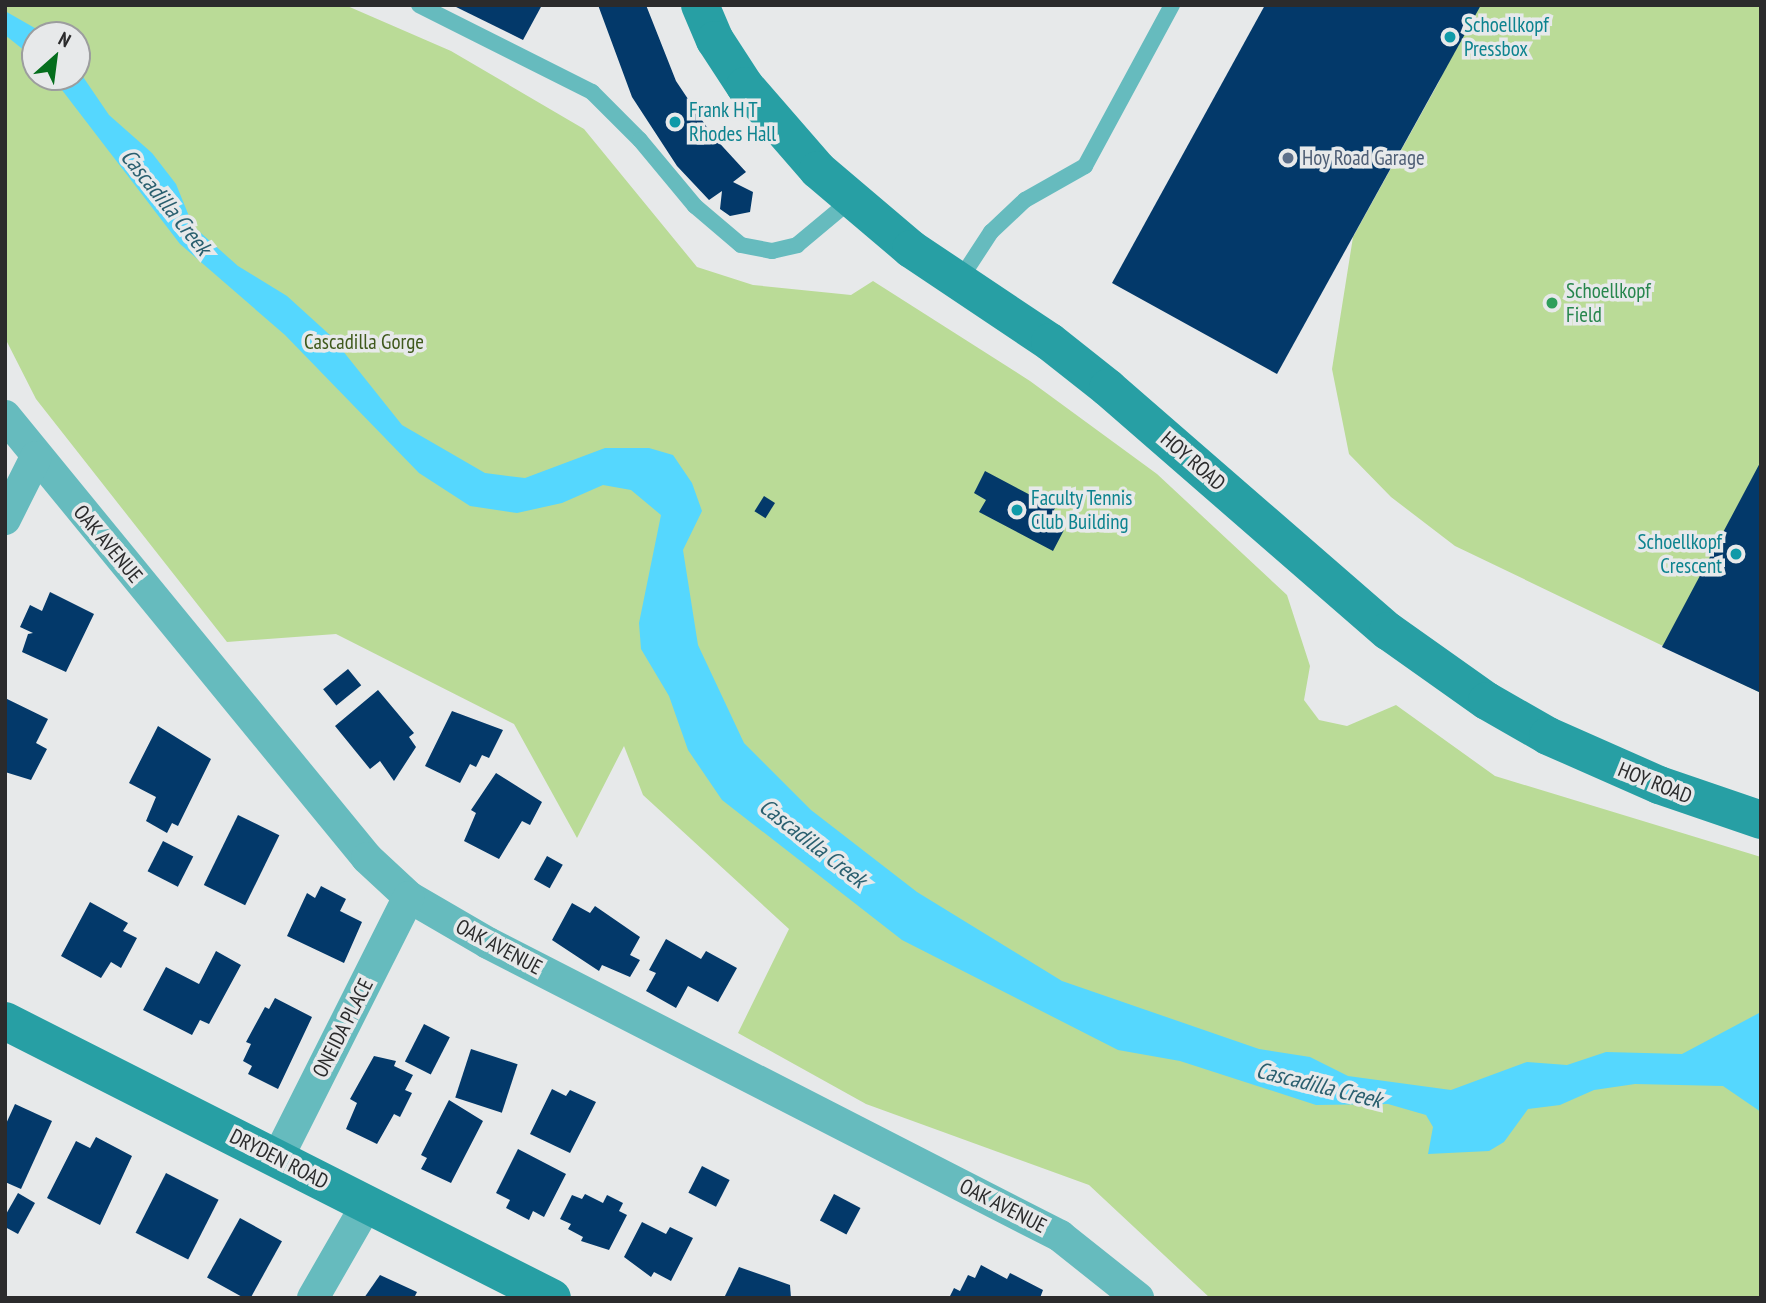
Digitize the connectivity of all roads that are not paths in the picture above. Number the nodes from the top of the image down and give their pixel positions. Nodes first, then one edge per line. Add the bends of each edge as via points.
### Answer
1 (419, 5) edge
2 (700, 5) edge
3 (1172, 5) edge
4 (851, 201) junction
5 (959, 281) junction
6 (5, 416) edge
7 (36, 457) junction
8 (5, 519) edge
9 (1761, 821) edge
10 (410, 897) junction
11 (5, 1021) edge
12 (277, 1158) junction
13 (367, 1204) junction
14 (313, 1298) edge
15 (552, 1298) edge
16 (1138, 1298) edge

1 - 4 lane via 592,92 695,206 741,245 772,251 797,245
2 - 4 street, HOY ROAD via 715,40 745,86 780,130
3 - 5 lane via 1085,166 1025,200 991,232
4 - 5 street, HOY ROAD
5 - 9 street, HOY ROAD via 1098,380 1388,631 1488,701 1599,761
6 - 7 street, OAK AVENUE
7 - 8 street
7 - 10 street, OAK AVENUE via 367,858
10 - 12 street, ONEIDA PLACE
10 - 16 street, OAK AVENUE via 500,949 1060,1236
11 - 12 street, DRYDEN ROAD
12 - 13 street, DRYDEN ROAD
13 - 14 street
13 - 15 street, DRYDEN ROAD

